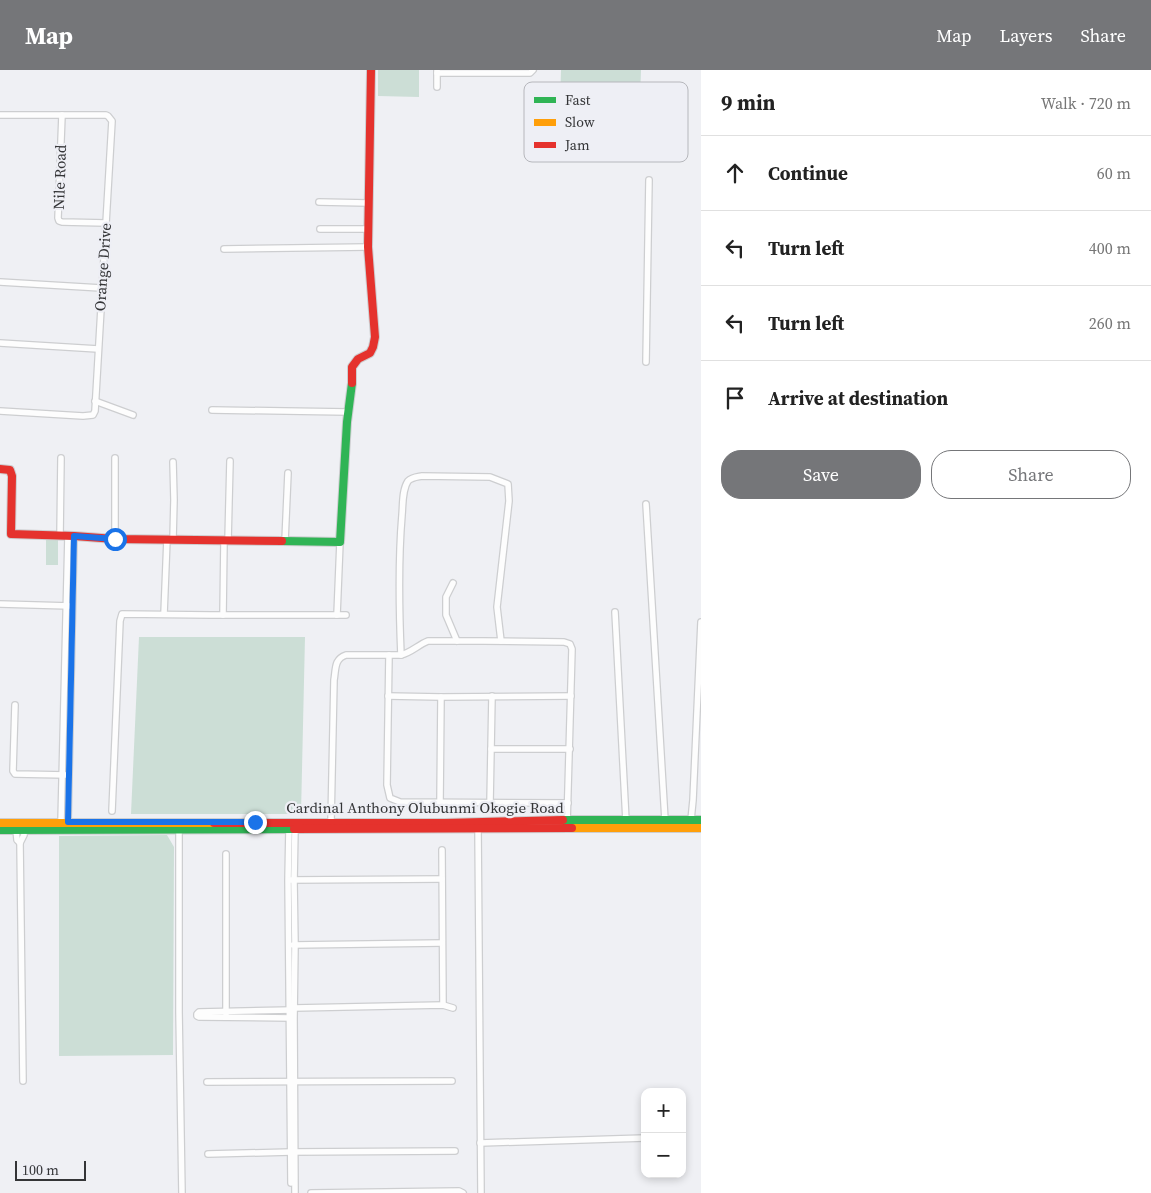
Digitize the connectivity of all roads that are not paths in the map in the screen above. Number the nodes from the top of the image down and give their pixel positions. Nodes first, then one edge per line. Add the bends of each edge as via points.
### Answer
1 (371, 70) edge
2 (533, 70) edge
3 (437, 72) edge
4 (437, 88) dead end
5 (0, 114) edge
6 (62, 115) junction
7 (649, 180) dead end
8 (320, 202) dead end
9 (368, 203) junction
10 (106, 223) junction
11 (320, 229) dead end
12 (368, 229) junction
13 (368, 247) junction
14 (224, 249) dead end
15 (0, 282) edge
16 (101, 288) junction
17 (0, 343) edge
18 (98, 349) junction
19 (646, 362) dead end
20 (95, 401) junction
21 (0, 410) edge
22 (212, 410) dead end
23 (348, 412) junction
24 (133, 415) dead end
25 (61, 458) dead end
26 (115, 458) dead end
27 (230, 461) dead end
28 (173, 462) dead end
29 (0, 469) edge
30 (288, 474) dead end
31 (646, 504) dead end
32 (67, 536) junction
33 (115, 539) junction
34 (170, 539) junction
35 (226, 541) junction
36 (285, 542) junction
37 (340, 542) junction
38 (453, 583) dead end
39 (0, 604) edge
40 (69, 606) junction
41 (615, 612) dead end
42 (164, 614) junction
43 (223, 615) junction
44 (337, 615) junction
45 (346, 615) dead end
46 (701, 624) edge
47 (457, 641) junction
48 (501, 641) junction
49 (389, 655) junction
50 (401, 655) junction
51 (388, 696) junction
52 (492, 696) junction
53 (571, 696) junction
54 (441, 697) junction
55 (15, 705) dead end
56 (491, 749) junction
57 (570, 749) junction
58 (698, 774) edge
59 (66, 775) junction
60 (440, 802) junction
61 (490, 802) junction
62 (568, 803) junction
63 (112, 811) dead end
64 (665, 820) junction
65 (691, 820) junction
66 (701, 820) edge
67 (626, 821) junction
68 (64, 822) junction
69 (331, 822) junction
70 (0, 823) edge
71 (567, 824) junction
72 (255, 826) junction
73 (701, 828) edge
74 (20, 829) junction
75 (179, 829) junction
76 (292, 829) junction
77 (478, 829) junction
78 (0, 830) edge
79 (442, 850) dead end
80 (226, 854) dead end
81 (442, 879) junction
82 (291, 880) junction
83 (442, 943) junction
84 (292, 945) junction
85 (442, 1006) junction
86 (453, 1008) dead end
87 (292, 1010) junction
88 (226, 1015) junction
89 (292, 1018) junction
90 (23, 1081) dead end
91 (452, 1081) dead end
92 (207, 1082) dead end
93 (292, 1082) junction
94 (641, 1138) edge
95 (480, 1143) junction
96 (455, 1151) dead end
97 (292, 1152) junction
98 (208, 1154) dead end
99 (182, 1193) edge
100 (291, 1193) edge
101 (295, 1193) edge
102 (311, 1193) edge
103 (463, 1193) edge
104 (480, 1193) edge

1 - 9 street
2 - 3 street via 530,73
3 - 4 street
5 - 6 street
6 - 10 street, Nile Road via 59,221
6 - 10 street, Orange Drive via 106,115 112,122
7 - 19 street
8 - 9 street
9 - 12 street
10 - 16 street, Orange Drive
11 - 12 street
12 - 13 street
13 - 14 street
13 - 23 street via 374,342 370,353 358,359 352,367
15 - 16 street
16 - 18 street, Orange Drive
17 - 18 street
18 - 20 street, Orange Drive
20 - 21 street, Orange Drive via 93,415 83,416
20 - 24 street
22 - 23 street
23 - 37 street
25 - 32 street
26 - 33 street
27 - 35 street
28 - 34 street
29 - 32 street via 10,470 12,476 11,534
30 - 36 street
31 - 64 street
32 - 33 street
32 - 40 street
33 - 34 street
34 - 35 street
34 - 42 street
35 - 36 street
35 - 43 street
36 - 37 street
37 - 44 street
38 - 47 street via 446,597 446,615
39 - 40 street
40 - 59 street
41 - 67 street
42 - 43 street
42 - 63 street via 122,614 120,621
43 - 44 street
44 - 45 street
46 - 58 street
47 - 48 street
47 - 50 street via 428,641
48 - 50 street via 497,607 509,501 508,484 490,478 412,477 404,490 400,537
48 - 53 street via 570,644
49 - 50 street
49 - 51 street
49 - 69 street via 346,655 337,661
51 - 54 street
51 - 60 street via 387,785 390,798 400,802
52 - 53 street
52 - 54 street
52 - 56 street
53 - 57 street
54 - 60 street
55 - 59 street via 15,774
56 - 57 street
56 - 61 street
57 - 62 street
58 - 65 street
59 - 68 street
60 - 61 street
61 - 62 street
62 - 71 street
64 - 65 street, Cardinal Anthony Olubunmi Okogie Road
64 - 67 street, Cardinal Anthony Olubunmi Okogie Road
65 - 66 street, Cardinal Anthony Olubunmi Okogie Road
67 - 71 street, Cardinal Anthony Olubunmi Okogie Road
68 - 70 street, Cardinal Anthony Olubunmi Okogie Road
68 - 72 street, Cardinal Anthony Olubunmi Okogie Road
69 - 71 street, Cardinal Anthony Olubunmi Okogie Road
69 - 72 street, Cardinal Anthony Olubunmi Okogie Road
71 - 73 street, Cardinal Anthony Olubunmi Okogie Road
71 - 77 street, Cardinal Anthony Olubunmi Okogie Road
72 - 75 street, Cardinal Anthony Olubunmi Okogie Road
72 - 76 street, Cardinal Anthony Olubunmi Okogie Road
74 - 75 street, Cardinal Anthony Olubunmi Okogie Road
74 - 78 street, Cardinal Anthony Olubunmi Okogie Road
74 - 90 street via 17,840 20,843
75 - 99 street
76 - 77 street, Cardinal Anthony Olubunmi Okogie Road
76 - 82 street
77 - 95 street
79 - 81 street
80 - 88 street
81 - 82 street
81 - 83 street
82 - 84 street
83 - 84 street
83 - 85 street
84 - 87 street
85 - 86 street
85 - 87 street
87 - 88 street
87 - 89 street
88 - 89 street
89 - 93 street
91 - 93 street
92 - 93 street
93 - 97 street
94 - 95 street
95 - 104 street
96 - 97 street
97 - 98 street
97 - 100 street
97 - 101 street
102 - 103 street

